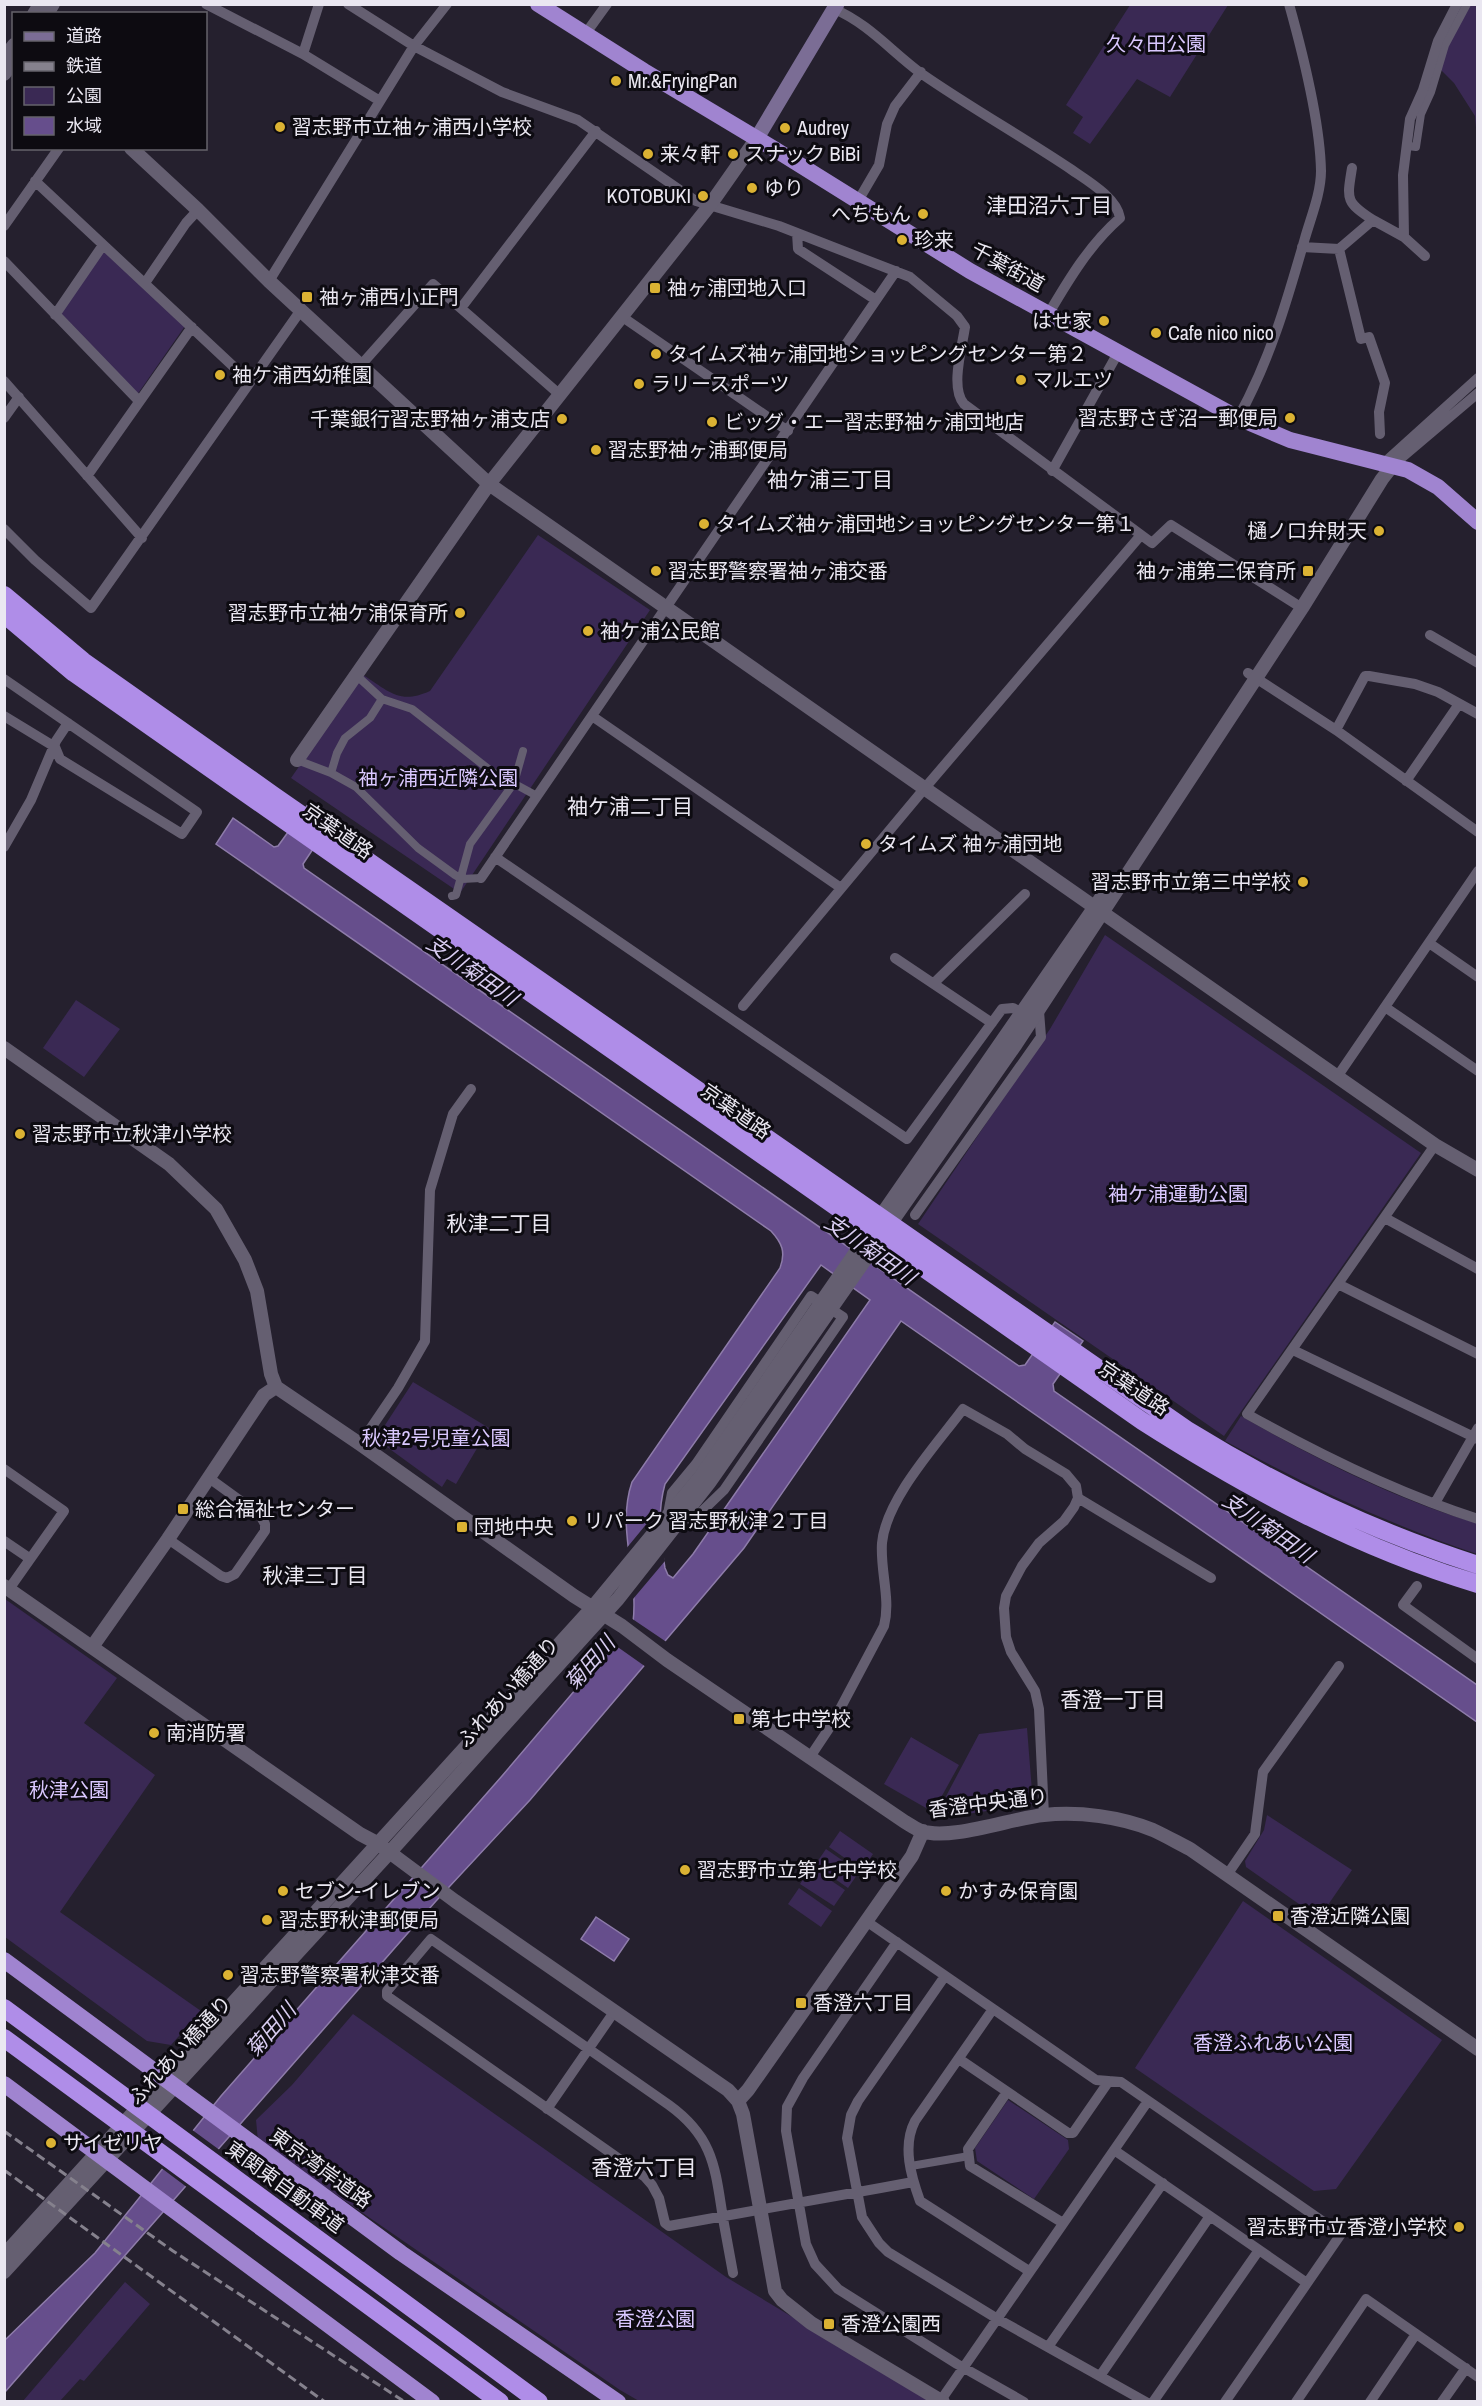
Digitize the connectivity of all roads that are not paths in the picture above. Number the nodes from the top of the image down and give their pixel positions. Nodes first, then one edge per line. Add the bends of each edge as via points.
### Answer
1 (206, 4) edge
2 (319, 4) edge
3 (348, 4) edge
4 (447, 4) edge
5 (538, 4) edge
6 (607, 4) edge
7 (1288, 4) edge
8 (1457, 4) edge
9 (1467, 4) edge
10 (836, 7) edge
11 (586, 33) junction
12 (414, 46) junction
13 (303, 54) junction
14 (921, 72) junction
15 (380, 101) junction
16 (596, 131) junction
17 (757, 138) junction
18 (1408, 146) junction
19 (58, 150) edge
20 (133, 150) edge
21 (1352, 168) dead end
22 (35, 181) junction
23 (858, 201) junction
24 (710, 205) junction
25 (198, 210) junction
26 (1373, 220) junction
27 (4, 226) edge
28 (796, 233) junction
29 (1404, 237) junction
30 (104, 245) junction
31 (1302, 247) junction
32 (1339, 249) junction
33 (1425, 256) dead end
34 (4, 261) edge
35 (896, 271) junction
36 (269, 281) junction
37 (145, 283) junction
38 (876, 300) junction
39 (461, 308) junction
40 (301, 310) junction
41 (1049, 313) junction
42 (55, 315) junction
43 (621, 316) junction
44 (192, 327) junction
45 (1119, 351) junction
46 (361, 365) junction
47 (1478, 378) edge
48 (4, 381) edge
49 (250, 382) junction
50 (1478, 393) edge
51 (559, 394) junction
52 (19, 397) junction
53 (139, 401) junction
54 (4, 418) edge
55 (1238, 418) junction
56 (788, 431) junction
57 (1380, 434) dead end
58 (1389, 464) junction
59 (1052, 471) junction
60 (87, 476) junction
61 (489, 484) junction
62 (1478, 522) edge
63 (4, 529) edge
64 (1141, 535) junction
65 (142, 538) junction
66 (4, 595) edge
67 (1298, 605) junction
68 (666, 608) junction
69 (4, 614) edge
70 (1430, 635) dead end
71 (1478, 663) edge
72 (356, 675) junction
73 (1252, 675) junction
74 (4, 679) edge
75 (382, 699) junction
76 (1459, 704) junction
77 (1478, 714) edge
78 (4, 716) edge
79 (592, 716) junction
80 (69, 723) junction
81 (1336, 730) junction
82 (55, 747) junction
83 (523, 751) dead end
84 (297, 760) joint
85 (331, 773) junction
86 (1406, 781) junction
87 (514, 783) junction
88 (924, 789) junction
89 (537, 796) junction
90 (289, 815) junction
91 (1478, 831) edge
92 (326, 841) junction
93 (4, 847) edge
94 (495, 857) junction
95 (1478, 871) edge
96 (481, 878) joint
97 (462, 879) junction
98 (1468, 886) junction
99 (842, 888) junction
100 (1478, 892) edge
101 (1025, 894) dead end
102 (452, 896) dead end
103 (1098, 911) junction
104 (1429, 943) junction
105 (895, 958) dead end
106 (1478, 977) edge
107 (934, 983) junction
108 (743, 1006) dead end
109 (1385, 1007) junction
110 (1039, 1011) junction
111 (1021, 1012) junction
112 (992, 1023) junction
113 (1010, 1041) junction
114 (4, 1048) edge
115 (1478, 1071) edge
116 (1337, 1077) junction
117 (471, 1089) dead end
118 (1435, 1145) junction
119 (1478, 1170) edge
120 (915, 1215) dead end
121 (1385, 1218) junction
122 (1478, 1269) edge
123 (1338, 1284) junction
124 (1293, 1350) junction
125 (1478, 1354) edge
126 (276, 1387) junction
127 (1476, 1435) edge
128 (360, 1443) junction
129 (4, 1469) edge
130 (209, 1478) junction
131 (1078, 1498) junction
132 (1435, 1503) junction
133 (674, 1517) junction
134 (1478, 1519) edge
135 (168, 1539) junction
136 (4, 1541) edge
137 (29, 1558) junction
138 (1478, 1565) edge
139 (1211, 1578) dead end
140 (1478, 1584) edge
141 (1417, 1586) dead end
142 (7, 1588) edge
143 (597, 1612) junction
144 (92, 1647) junction
145 (1478, 1659) edge
146 (1339, 1666) dead end
147 (810, 1757) junction
148 (1044, 1815) junction
149 (922, 1831) junction
150 (377, 1843) junction
151 (390, 1852) junction
152 (1227, 1875) junction
153 (866, 1921) junction
154 (897, 1942) junction
155 (4, 1960) edge
156 (945, 1976) junction
157 (4, 2008) edge
158 (993, 2009) junction
159 (614, 2012) junction
160 (4, 2038) edge
161 (589, 2049) junction
162 (1478, 2049) edge
163 (959, 2059) junction
164 (1109, 2081) junction
165 (169, 2082) junction
166 (4, 2084) edge
167 (1007, 2092) junction
168 (738, 2101) junction
169 (1148, 2101) junction
170 (547, 2109) junction
171 (1114, 2150) junction
172 (969, 2156) junction
173 (107, 2161) junction
174 (911, 2166) junction
175 (913, 2182) junction
176 (1162, 2184) junction
177 (855, 2192) junction
178 (799, 2203) junction
179 (760, 2209) junction
180 (723, 2217) junction
181 (1210, 2217) junction
182 (1063, 2223) junction
183 (1258, 2250) junction
184 (4, 2254) edge
185 (1029, 2271) junction
186 (4, 2272) edge
187 (733, 2273) dead end
188 (1307, 2283) junction
189 (996, 2318) junction
190 (1416, 2334) junction
191 (1048, 2347) junction
192 (477, 2356) junction
193 (963, 2368) junction
194 (1466, 2368) junction
195 (1100, 2376) junction
196 (1478, 2377) edge
197 (942, 2401) edge
198 (432, 2402) edge
199 (500, 2402) edge
200 (539, 2402) edge
201 (554, 2402) edge
202 (618, 2402) edge
203 (1024, 2402) edge
204 (1146, 2402) edge
205 (1153, 2402) edge
206 (1225, 2402) edge
207 (1296, 2402) edge
208 (1370, 2402) edge
209 (1442, 2402) edge

1 - 13 street
2 - 13 street
3 - 12 street
4 - 12 street
5 - 11 highway, 千葉街道
6 - 11 street
7 - 31 street via 1311,95 1321,172
8 - 18 street via 1438,41 1412,112
9 - 18 street via 1445,45 1421,114 1416,147
10 - 14 street
10 - 17 main road
11 - 17 highway, 千葉街道
12 - 15 street
12 - 16 street via 502,92 578,120
13 - 15 street
14 - 23 street via 895,106 887,124 879,165
14 - 41 street via 1084,178 1119,212 1120,218 1083,260
15 - 36 street
16 - 24 street via 696,201
16 - 39 street
17 - 23 highway, 千葉街道
17 - 24 street
18 - 29 street via 1403,175
19 - 22 street
20 - 25 street
21 - 26 street via 1349,201
22 - 27 street
22 - 30 street
23 - 41 highway, 千葉街道 via 970,271
24 - 28 street
24 - 43 street
25 - 36 street
25 - 37 street
26 - 29 street
26 - 32 street
28 - 35 street
28 - 38 street via 798,249
29 - 33 street
30 - 37 street
30 - 42 street
31 - 32 street
31 - 55 street via 1274,342
32 - 57 street via 1361,339 1369,337 1385,383 1379,412
34 - 42 street
35 - 38 street
35 - 59 street via 910,277 963,322 957,385 960,399
36 - 40 street
37 - 44 street
38 - 56 street
39 - 46 street via 433,284
39 - 51 street
40 - 46 street
40 - 49 street
41 - 45 highway, 千葉街道
42 - 53 street
43 - 51 street
43 - 56 street
44 - 49 street
44 - 53 street
45 - 55 highway, 千葉街道
45 - 59 street
46 - 61 street
47 - 58 street
48 - 52 street
49 - 65 street
50 - 58 street
51 - 61 street
52 - 54 street
52 - 60 street
53 - 60 street
55 - 58 highway, 千葉街道 via 1290,440
56 - 68 street
58 - 62 highway, 千葉街道 via 1431,483
58 - 67 street via 1373,477
59 - 64 street
60 - 65 street
61 - 68 street
61 - 72 street
63 - 65 street via 91,608
64 - 67 street via 1152,543 1170,525
64 - 88 street
66 - 90 highway, 京葉道路 via 83,661
67 - 73 street
68 - 79 street
68 - 88 street
69 - 90 highway, 京葉道路 via 74,674
70 - 71 street
72 - 75 street
72 - 84 street
73 - 81 street
73 - 103 street
74 - 80 street
75 - 85 street via 370,718 345,738
75 - 87 street via 412,709 491,771
76 - 77 street
76 - 81 street via 1415,684 1365,676
76 - 86 street
78 - 82 street
79 - 89 street
79 - 99 street
80 - 82 street
80 - 82 street via 198,812 182,834 60,759
81 - 86 street
82 - 93 street
83 - 87 street
84 - 85 street
85 - 97 street via 356,787 418,848
86 - 91 street
87 - 89 street
87 - 97 street via 470,844
88 - 99 street
88 - 103 street
89 - 94 street
90 - 92 highway, 京葉道路
92 - 138 highway, 京葉道路 via 1187,1430 1269,1478 1365,1524
92 - 140 highway, 京葉道路 via 1142,1421 1249,1487 1348,1536
94 - 96 street
94 - 112 street via 907,1139
95 - 98 street
96 - 97 street
97 - 102 street
98 - 100 street
98 - 104 street
99 - 108 street
101 - 107 street
103 - 110 street
103 - 111 street
103 - 116 street
104 - 106 street
104 - 109 street
105 - 107 street
107 - 112 street
109 - 115 street
109 - 116 street
110 - 113 street
110 - 120 street via 1041,1037
111 - 112 street via 1002,1009
111 - 113 street
113 - 133 street via 705,1479
114 - 126 street via 169,1164 216,1209 246,1260 257,1291
116 - 118 street
117 - 128 street via 453,1114 430,1190 425,1341
118 - 119 street
118 - 121 street
121 - 122 street
121 - 123 street
123 - 124 street
123 - 125 street
124 - 127 street
124 - 132 street via 1247,1414 1308,1448
126 - 128 street, 香澄中央通り
126 - 130 street via 264,1395
127 - 132 street
128 - 143 street, 香澄中央通り
129 - 137 street via 64,1511
130 - 135 street
130 - 135 street via 260,1515 265,1531 235,1574 227,1578
131 - 139 street
131 - 147 street via 1076,1486 1066,1474 963,1409 889,1515 882,1545 888,1613 884,1626
131 - 148 street via 1064,1521 1039,1543 1022,1566 1004,1608 1011,1652 1035,1691 1039,1709
132 - 134 street
133 - 133 street via 672,1493 696,1464 810,1296 843,1317 724,1490 695,1518
133 - 143 street via 606,1590
133 - 143 street via 618,1599
135 - 144 street
136 - 137 street
137 - 142 street
141 - 145 street via 1403,1605
142 - 144 street
143 - 147 street, 香澄中央通り
143 - 150 street, ふれあい橋通り
143 - 151 street, ふれあい橋通り
144 - 150 street
146 - 152 street via 1263,1772 1255,1834
147 - 149 street, 香澄中央通り
148 - 149 street, 香澄中央通り via 947,1832
148 - 152 street, 香澄中央通り via 1099,1817 1154,1830
149 - 153 street via 912,1856
150 - 151 street
150 - 165 street, ふれあい橋通り
151 - 159 street
151 - 165 street, ふれあい橋通り
152 - 162 street, 香澄中央通り
153 - 154 street
153 - 168 street
154 - 156 street
154 - 178 street via 802,2078 787,2107 786,2131
155 - 165 highway, 東京湾岸道路
156 - 158 street
156 - 177 street via 851,2115 847,2138
157 - 192 highway, 東関東自動車道
158 - 163 street
158 - 164 street via 1096,2080
159 - 161 street
159 - 168 street via 728,2090
160 - 199 highway
161 - 170 street
161 - 170 street via 430,1939 387,1991 387,1996
161 - 180 street via 695,2127 712,2159
163 - 167 street
163 - 174 street via 910,2130
164 - 167 street via 1073,2133
164 - 169 street via 1121,2082
165 - 173 street, ふれあい橋通り
165 - 202 highway, 東京湾岸道路 via 401,2253
166 - 173 highway
167 - 172 street via 968,2149
168 - 179 street
169 - 171 street
169 - 188 street via 1341,2234
170 - 180 street via 645,2177 655,2190 669,2226
171 - 176 street
171 - 182 street
172 - 174 street
172 - 182 street via 970,2166
173 - 184 street, ふれあい橋通り
173 - 186 street, ふれあい橋通り
173 - 198 highway
174 - 175 street
175 - 177 street
175 - 185 street via 920,2201 929,2208
176 - 181 street
176 - 191 street
177 - 178 street
177 - 189 street via 866,2227 888,2252
178 - 179 street
178 - 193 street via 810,2254 828,2282
179 - 180 street
179 - 197 street via 775,2291 782,2300 812,2323
180 - 187 street
181 - 183 street
181 - 195 street
182 - 185 street
183 - 188 street
183 - 205 street
185 - 189 street
188 - 206 street
189 - 191 street
189 - 193 street
190 - 194 street
190 - 207 street via 1366,2299
190 - 208 street
191 - 195 street
192 - 200 highway, 東関東自動車道
192 - 201 highway via 494,2361
193 - 197 street
193 - 203 street
194 - 196 street
194 - 209 street
195 - 204 street

